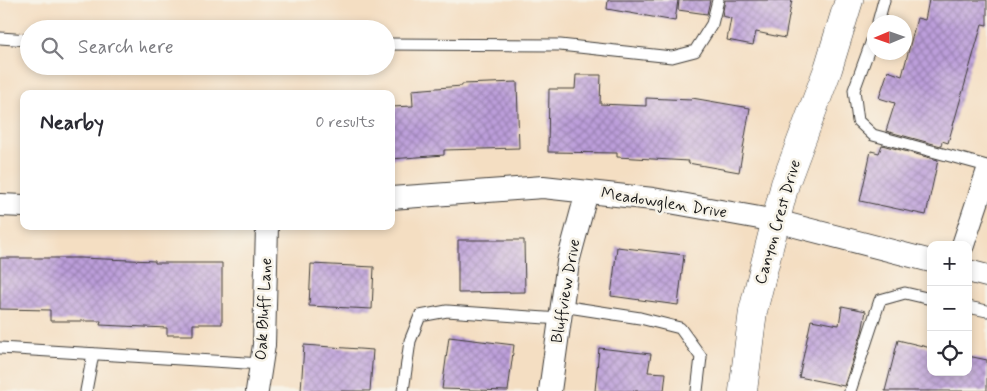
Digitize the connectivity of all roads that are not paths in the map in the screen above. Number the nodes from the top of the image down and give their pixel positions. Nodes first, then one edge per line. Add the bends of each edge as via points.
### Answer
1 (718, 0) edge
2 (849, 0) edge
3 (884, 0) edge
4 (880, 15) edge
5 (0, 38) edge
6 (20, 39) edge
7 (395, 44) edge
8 (867, 54) edge
9 (987, 166) edge
10 (987, 173) edge
11 (587, 192) junction
12 (395, 198) edge
13 (0, 205) edge
14 (20, 206) edge
15 (776, 221) junction
16 (268, 230) edge
17 (965, 241) edge
18 (927, 260) edge
19 (972, 272) edge
20 (987, 276) edge
21 (927, 298) edge
22 (972, 308) edge
23 (987, 311) edge
24 (561, 313) junction
25 (0, 348) edge
26 (93, 354) junction
27 (262, 364) junction
28 (86, 391) edge
29 (257, 391) edge
30 (403, 391) edge
31 (550, 391) edge
32 (697, 391) edge
33 (743, 391) edge
34 (850, 391) edge

1 - 7 lane via 712,24 695,51 672,57 560,45
2 - 15 street, Canyon Crest Drive via 828,68 785,184
3 - 4 lane
5 - 6 lane
8 - 9 lane via 854,90 858,121 873,135
10 - 17 street
11 - 12 street, Meadowglen Drive via 543,187
11 - 15 street, Meadowglen Drive via 653,199
11 - 24 street, Bluffview Drive via 568,262
13 - 14 street
15 - 18 street, Meadowglen Drive
15 - 33 street, Canyon Crest Drive via 753,311
16 - 27 street, Oak Bluff Lane
19 - 20 street
21 - 34 lane via 905,293 880,300
22 - 23 lane
24 - 30 lane via 447,311 420,316 410,341
24 - 31 street, Bluffview Drive
24 - 32 lane via 640,318 680,328 701,357
25 - 26 lane
26 - 27 lane
26 - 28 lane
27 - 29 street, Oak Bluff Lane

